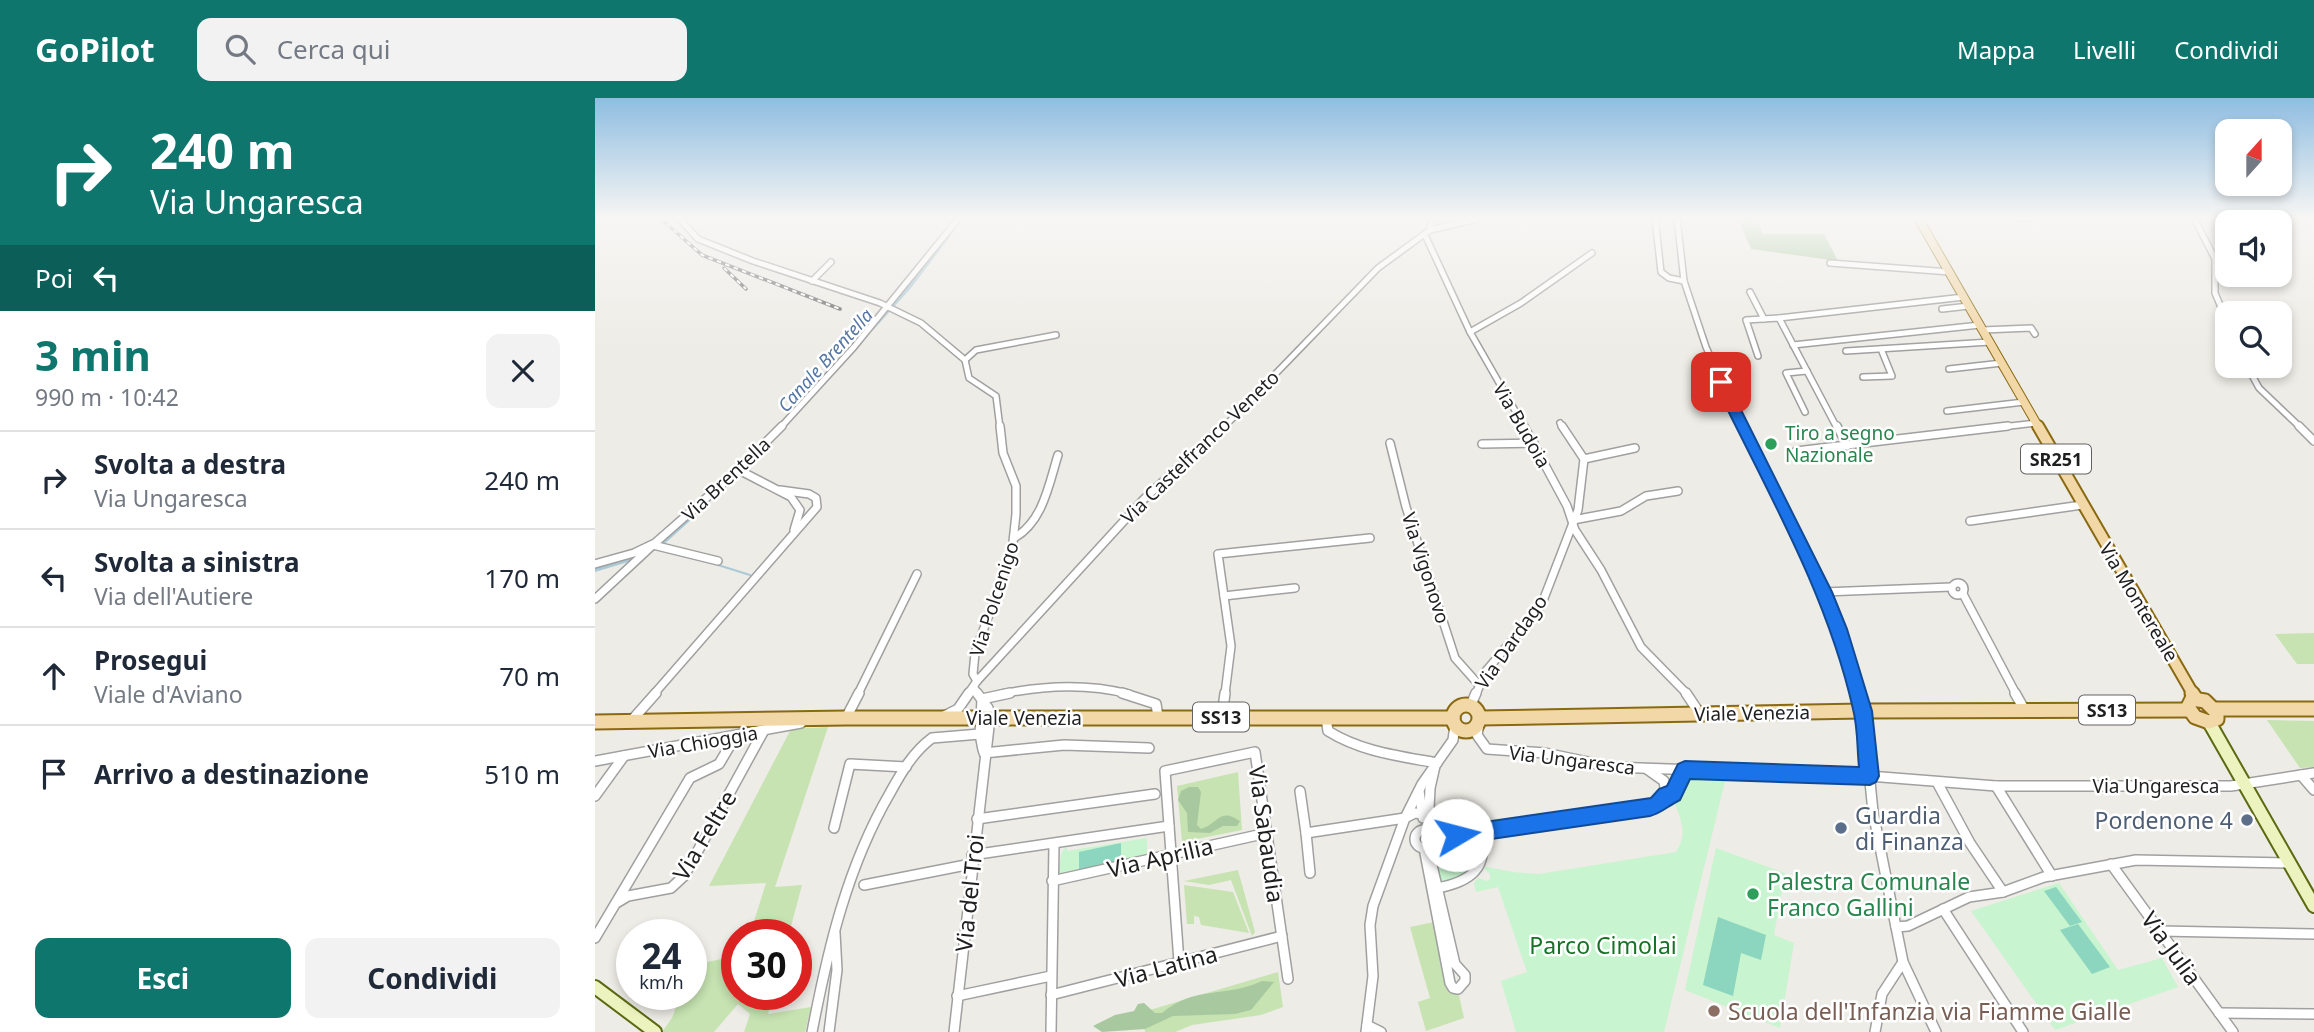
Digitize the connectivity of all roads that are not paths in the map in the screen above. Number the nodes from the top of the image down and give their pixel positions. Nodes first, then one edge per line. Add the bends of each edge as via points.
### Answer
1 (755, 262) edge
2 (831, 262) dead end
3 (924, 262) edge
4 (1387, 262) edge
5 (1440, 262) edge
6 (1581, 262) edge
7 (1660, 262) edge
8 (1682, 262) edge
9 (1944, 262) edge
10 (2215, 262) edge
11 (1830, 263) dead end
12 (1950, 272) junction
13 (812, 281) junction
14 (1684, 281) junction
15 (1750, 292) dead end
16 (2218, 301) edge
17 (1966, 302) junction
18 (887, 308) junction
19 (1942, 309) dead end
20 (1779, 318) junction
21 (1764, 319) junction
22 (1981, 328) junction
23 (1471, 332) junction
24 (2035, 334) dead end
25 (1056, 335) dead end
26 (980, 342) dead end
27 (1990, 342) junction
28 (1793, 345) junction
29 (1881, 349) junction
30 (976, 350) junction
31 (1846, 351) dead end
32 (1758, 356) dead end
33 (965, 360) junction
34 (2001, 363) junction
35 (1949, 369) dead end
36 (1807, 371) junction
37 (1863, 377) dead end
38 (2253, 378) edge
39 (2024, 402) junction
40 (1947, 411) dead end
41 (1805, 412) dead end
42 (1560, 423) dead end
43 (2036, 423) junction
44 (2314, 441) edge
45 (1390, 443) dead end
46 (1534, 443) junction
47 (1482, 444) dead end
48 (1847, 446) junction
49 (1635, 448) dead end
50 (1796, 451) dead end
51 (1058, 455) dead end
52 (1584, 459) junction
53 (737, 469) junction
54 (780, 490) junction
55 (1678, 491) dead end
56 (801, 494) junction
57 (794, 499) junction
58 (2083, 505) junction
59 (1573, 520) junction
60 (1970, 521) dead end
61 (793, 532) junction
62 (1014, 538) junction
63 (1370, 538) dead end
64 (656, 545) junction
65 (718, 561) dead end
66 (595, 564) edge
67 (917, 574) dead end
68 (1295, 588) dead end
69 (1824, 592) junction
70 (1224, 596) junction
71 (595, 599) edge
72 (975, 684) junction
73 (1479, 685) junction
74 (1685, 692) junction
75 (982, 699) junction
76 (2196, 699) junction
77 (1470, 707) junction
78 (2024, 709) junction
79 (2215, 709) junction
80 (2314, 709) edge
81 (2189, 710) junction
82 (1863, 711) junction
83 (1694, 714) junction
84 (1158, 717) junction
85 (1222, 717) junction
86 (811, 718) junction
87 (846, 718) junction
88 (941, 718) junction
89 (985, 718) junction
90 (1327, 718) junction
91 (630, 721) junction
92 (1479, 721) junction
93 (595, 722) edge
94 (1454, 722) junction
95 (2209, 722) junction
96 (763, 732) junction
97 (980, 734) junction
98 (735, 737) junction
99 (1149, 748) dead end
100 (984, 754) junction
101 (625, 755) junction
102 (595, 761) edge
103 (1436, 764) junction
104 (906, 767) junction
105 (1647, 769) junction
106 (1670, 769) junction
107 (1685, 770) junction
108 (2314, 774) edge
109 (2301, 775) junction
110 (1870, 776) junction
111 (1664, 781) junction
112 (1678, 782) junction
113 (1938, 784) junction
114 (2245, 785) junction
115 (1996, 786) junction
116 (2314, 790) edge
117 (1300, 791) dead end
118 (1419, 791) junction
119 (1155, 794) dead end
120 (1666, 795) junction
121 (595, 796) edge
122 (1423, 814) junction
123 (1405, 818) junction
124 (977, 819) junction
125 (1169, 826) junction
126 (834, 828) dead end
127 (1480, 832) junction
128 (1267, 833) junction
129 (1306, 833) junction
130 (1428, 833) junction
131 (1054, 844) junction
132 (1426, 848) junction
133 (1172, 855) junction
134 (972, 860) junction
135 (2289, 863) junction
136 (2111, 864) junction
137 (1310, 873) dead end
138 (2052, 876) junction
139 (1052, 881) junction
140 (864, 885) dead end
141 (1437, 888) junction
142 (2003, 891) junction
143 (617, 902) junction
144 (2314, 906) edge
145 (1943, 909) junction
146 (1896, 927) junction
147 (834, 929) junction
148 (2160, 931) junction
149 (2314, 934) edge
150 (1282, 936) junction
151 (595, 938) edge
152 (1179, 962) junction
153 (1903, 962) junction
154 (1051, 976) junction
155 (1288, 979) dead end
156 (595, 987) edge
157 (1051, 995) junction
158 (957, 996) junction
159 (2219, 1013) junction
160 (2314, 1014) edge
161 (1367, 1029) edge
162 (655, 1032) edge
163 (812, 1032) edge
164 (829, 1032) edge
165 (954, 1032) edge
166 (1051, 1032) edge
167 (1381, 1032) edge
168 (1875, 1032) edge
169 (1936, 1032) edge
170 (2023, 1032) edge
171 (2233, 1032) edge

1 - 13 street, Via Polcenigo
2 - 13 street
3 - 18 street, Via Brentella
4 - 72 street, Via Castelfranco Veneto via 1209,442 1144,499
5 - 23 street, Via Budoia
6 - 23 street
7 - 14 street via 1661,272
8 - 14 street
9 - 12 main road, Via Montereale / SR251
10 - 16 street
11 - 12 street
12 - 17 main road, Via Montereale / SR251
13 - 18 street, Via Polcenigo
14 - 69 street via 1728,400
15 - 21 street
17 - 19 street
17 - 20 street
17 - 22 main road, Via Montereale / SR251
18 - 33 street, Via Polcenigo via 935,332
18 - 53 street, Via Brentella via 773,436
20 - 21 street
20 - 28 street
21 - 32 street via 1746,320
22 - 24 street via 2031,328
22 - 27 main road, Via Montereale / SR251
22 - 28 street
23 - 46 street, Via Budoia
25 - 30 street
26 - 30 street
27 - 29 street
27 - 34 main road, Via Montereale / SR251
28 - 36 street
29 - 31 street
29 - 37 street via 1892,376
30 - 33 street
33 - 62 street, Via Polcenigo via 969,378 991,391 999,403 1001,444 1016,486
34 - 35 street
34 - 39 main road, Via Montereale / SR251
36 - 41 street via 1786,373
36 - 48 street
38 - 44 street
39 - 40 street
39 - 43 main road, Via Montereale / SR251
42 - 52 street
43 - 48 street
43 - 58 main road, Via Montereale / SR251
45 - 73 street, Via Vigonovo via 1455,658
46 - 47 street
46 - 59 street, Via Budoia
48 - 50 street
49 - 52 street
51 - 62 street via 1037,513 1022,536
52 - 59 street, Via Dardago
53 - 54 street
53 - 64 street, Via Brentella
54 - 56 street
54 - 57 street
55 - 59 street via 1646,496 1621,511
56 - 57 street
56 - 61 street via 817,498 817,506
57 - 61 street via 800,510
58 - 60 street
58 - 76 main road, Via Montereale / SR251
59 - 73 street, Via Dardago via 1541,606
59 - 74 street, Via Budoia via 1641,647
61 - 91 street
62 - 72 street, Via Polcenigo via 975,653
63 - 70 street via 1218,554
64 - 65 street, Via Brentella
64 - 66 street, Via Brentella
64 - 71 street
67 - 87 street
68 - 70 street
69 - 78 street via 1951,587 1963,594
69 - 82 street
70 - 85 street via 1231,646
72 - 75 street
72 - 88 street, Via Castelfranco Veneto via 958,709
73 - 77 street, Via Dardago
74 - 83 street
74 - 83 street, Via Budoia via 1697,705
75 - 84 street via 1027,687 1084,684 1156,704
75 - 89 street
76 - 79 main road
76 - 81 main road via 2188,704
77 - 92 main road via 1477,711
77 - 94 main road via 1458,709
78 - 81 main road, Viale Venezia / SS13
78 - 82 main road, Viale Venezia / SS13
79 - 80 main road
79 - 95 main road via 2217,719
81 - 95 main road
82 - 83 main road, Viale Venezia / SS13
82 - 110 street
83 - 92 main road, Viale Venezia / SS13
84 - 85 main road, Viale Venezia / SS13
84 - 89 main road, Viale Venezia / SS13
85 - 90 main road, Viale Venezia / SS13
86 - 87 main road, Viale Venezia / SS13
86 - 91 main road, Viale Venezia / SS13
86 - 96 street, Via Chioggia
87 - 88 main road, Viale Venezia / SS13
88 - 89 main road, Viale Venezia / SS13
89 - 97 street, Via del Troi
89 - 100 street, Via del Troi
90 - 94 main road, Viale Venezia / SS13
90 - 103 street via 1328,731 1355,746
91 - 93 main road, Viale Venezia / SS13
92 - 94 main road, Viale Venezia / SS13 via 1466,730
92 - 105 street, Via Ungaresca via 1477,734 1483,746 1494,750
94 - 103 street via 1456,733
95 - 114 main road
96 - 98 street, Via Chioggia
96 - 143 street, Via Feltre via 684,876 671,888
97 - 100 street, Via del Troi
97 - 104 street via 932,738
98 - 101 street, Via Chioggia
98 - 143 street via 719,764 690,778
99 - 100 street via 1064,745
100 - 124 street, Via del Troi
101 - 102 street, Via Chioggia
101 - 121 street
103 - 118 street
103 - 130 street
104 - 126 street via 850,764
104 - 147 street via 863,845
105 - 106 street, Via Ungaresca
105 - 111 street
106 - 107 street, Via Ungaresca
106 - 111 street
106 - 112 street
107 - 110 street, Via Ungaresca
107 - 112 street
108 - 109 street, Via Ungaresca
109 - 114 street, Via Ungaresca
109 - 116 street
110 - 113 street, Via Ungaresca
110 - 146 street
111 - 120 street
112 - 120 street via 1673,794
113 - 115 street, Via Ungaresca
113 - 142 street
114 - 115 street, Via Ungaresca
114 - 135 main road
115 - 138 street
117 - 129 street
118 - 122 street
118 - 123 street
119 - 124 street
120 - 127 street via 1650,807
122 - 123 street
122 - 130 street
123 - 129 street
123 - 161 street via 1373,906
124 - 134 street, Via del Troi
125 - 128 street, Via Sabaudia via 1165,771 1255,752
125 - 131 street
125 - 133 street
127 - 130 street
127 - 141 street via 1483,851 1477,869 1464,882
128 - 133 street, Via Aprilia
128 - 150 street, Via Sabaudia
129 - 137 street
130 - 132 street
130 - 132 street via 1415,838 1416,844
131 - 134 street
131 - 139 street
132 - 141 street
132 - 141 street via 1450,983 1458,989 1465,975 1455,964
133 - 139 street, Via Aprilia
133 - 152 street
134 - 140 street
134 - 158 street, Via del Troi
135 - 136 street via 2136,860
135 - 144 main road
136 - 138 street
136 - 148 street, Via Julia
138 - 142 street
139 - 154 street
142 - 145 street via 1969,897
143 - 151 street
145 - 146 street
145 - 170 street
146 - 153 street
147 - 163 street
147 - 164 street via 839,950
148 - 149 street
148 - 159 street, Via Julia
150 - 152 street, Via Latina
150 - 155 street, Via Sabaudia
152 - 157 street, Via Latina
153 - 168 street via 1882,994
153 - 169 street
154 - 157 street
154 - 158 street
156 - 162 main road
157 - 166 street
158 - 165 street, Via del Troi
159 - 160 street
159 - 171 street, Via Julia
161 - 167 street

